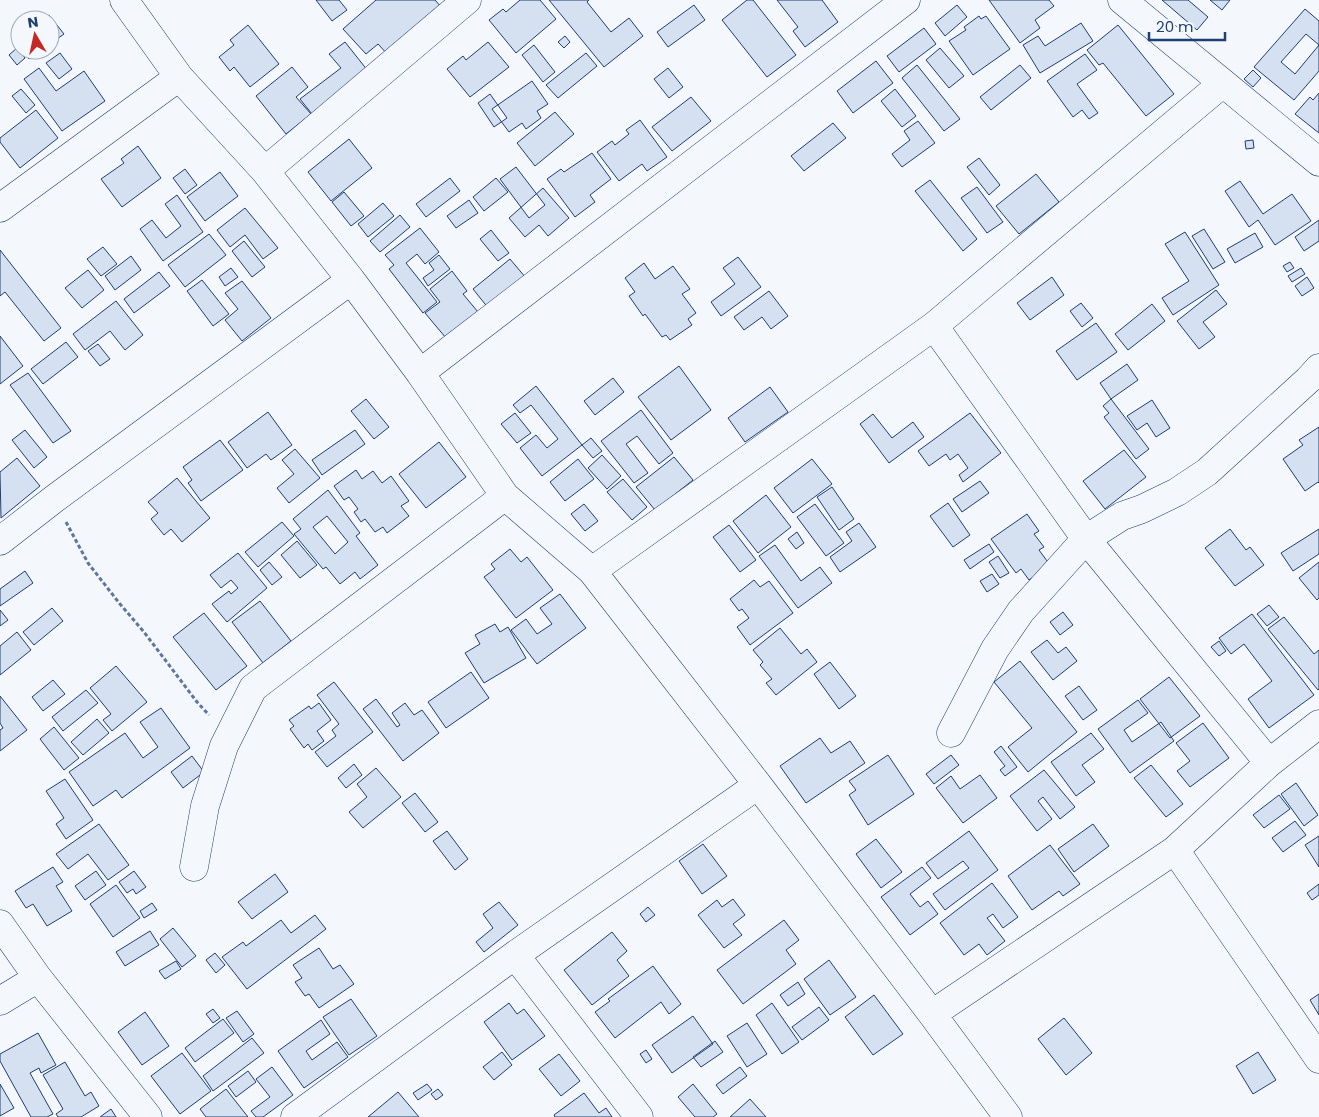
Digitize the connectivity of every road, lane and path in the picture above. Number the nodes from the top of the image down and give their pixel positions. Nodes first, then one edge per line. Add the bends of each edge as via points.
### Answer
1 (124, 0) edge
2 (467, 0) edge
3 (906, 0) edge
4 (1122, 0) edge
5 (179, 77) junction
6 (1223, 83) junction
7 (1319, 162) edge
8 (265, 171) junction
9 (0, 208) edge
10 (351, 280) junction
11 (934, 326) junction
12 (1319, 368) edge
13 (420, 373) junction
14 (505, 496) junction
15 (54, 499) junction
16 (1086, 539) junction
17 (0, 541) edge
18 (592, 571) junction
19 (1319, 724) edge
20 (951, 733) dead end
21 (224, 746) junction
22 (1269, 763) junction
23 (758, 785) junction
24 (1175, 850) junction
25 (194, 867) dead end
26 (0, 924) edge
27 (515, 954) junction
28 (38, 978) junction
29 (0, 1002) edge
30 (932, 1014) junction
31 (1319, 1059) edge
32 (298, 1116) edge
33 (148, 1117) edge
34 (639, 1117) edge
35 (1008, 1117) edge

1 - 5 street
2 - 8 street
3 - 13 street
4 - 6 street
5 - 8 street
5 - 9 street
6 - 7 street
6 - 11 street
8 - 10 street
10 - 13 street
10 - 15 street
11 - 16 street
11 - 18 street
12 - 16 street via 1206,472 1177,492 1122,516
13 - 14 street
14 - 18 street
14 - 21 street via 253,688
15 - 17 street
15 - 21 path via 88,562 209,714
16 - 20 street via 1021,611 995,649
16 - 22 street
18 - 23 street
19 - 22 street
21 - 25 street via 205,806
22 - 24 street
23 - 27 street
23 - 30 street
24 - 30 street
24 - 31 street
26 - 28 street
27 - 32 street
27 - 34 street
28 - 29 street
28 - 33 street
30 - 35 street

